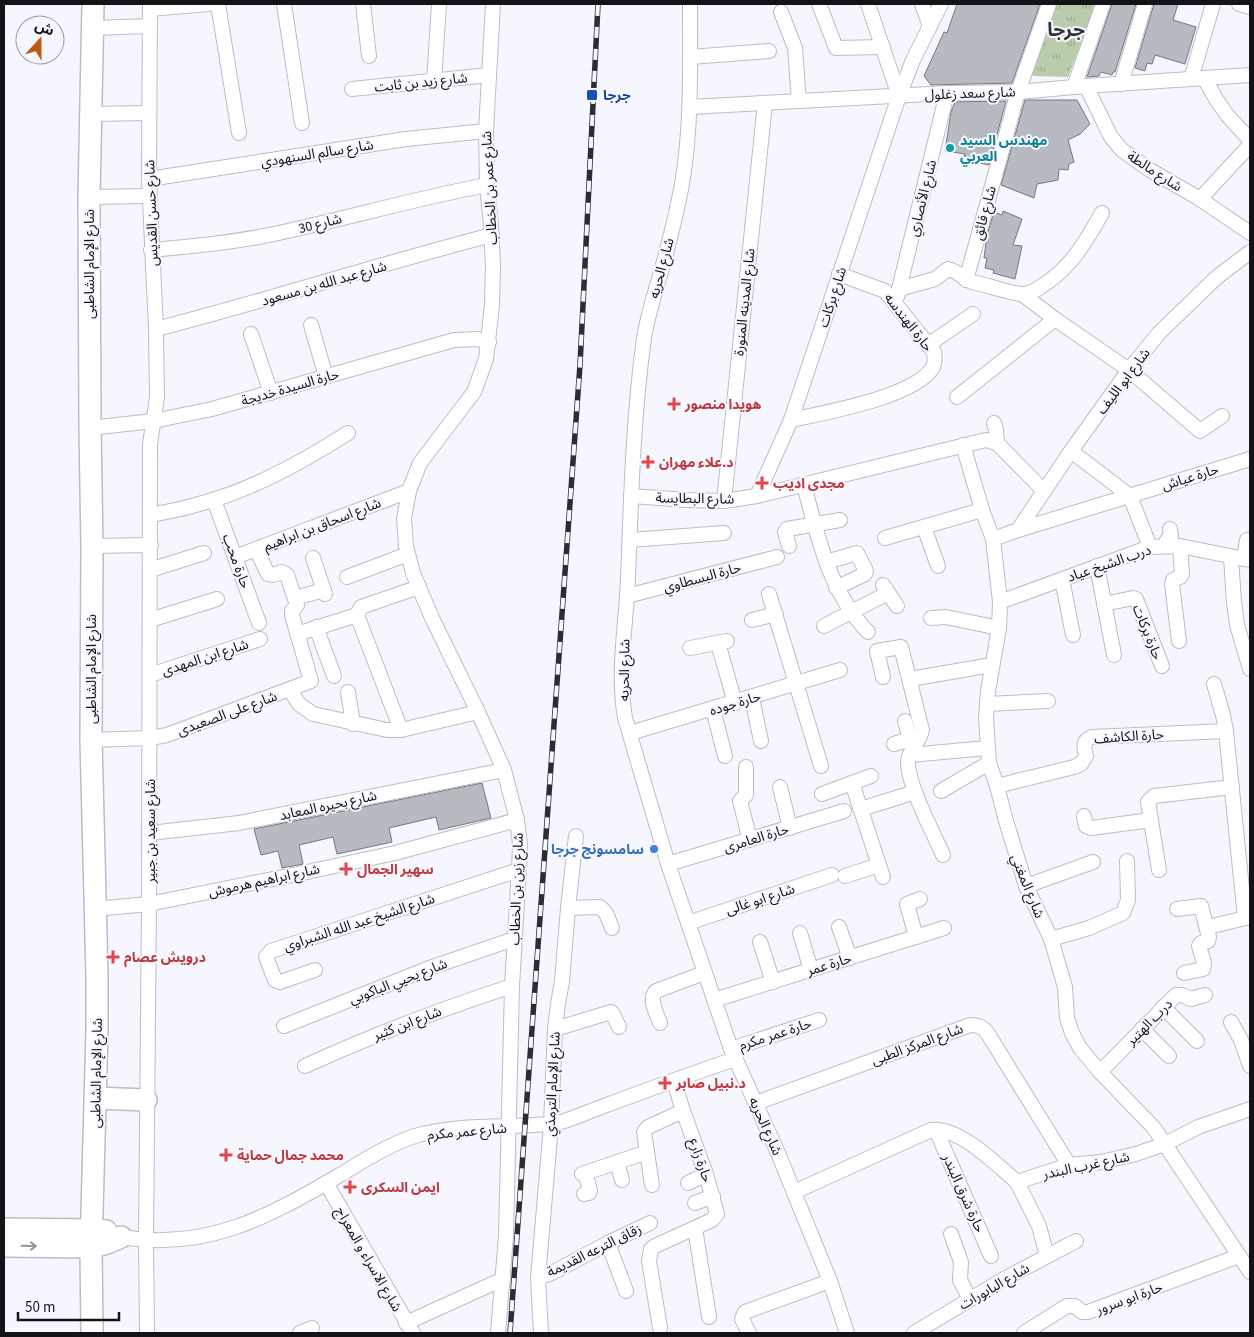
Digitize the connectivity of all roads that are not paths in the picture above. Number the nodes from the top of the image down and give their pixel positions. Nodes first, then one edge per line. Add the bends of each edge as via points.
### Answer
1 (94, 4) edge
2 (210, 4) edge
3 (218, 4) edge
4 (284, 4) edge
5 (363, 4) edge
6 (438, 4) edge
7 (494, 4) edge
8 (690, 4) edge
9 (819, 4) edge
10 (868, 4) edge
11 (922, 4) edge
12 (941, 4) edge
13 (1049, 4) edge
14 (1103, 4) edge
15 (1145, 4) edge
16 (1213, 4) edge
17 (1239, 4) edge
18 (150, 6) edge
19 (1250, 8) edge
20 (781, 12) dead end
21 (150, 26) junction
22 (930, 26) junction
23 (93, 28) junction
24 (883, 47) junction
25 (769, 51) dead end
26 (369, 56) dead end
27 (690, 57) junction
28 (489, 75) junction
29 (1250, 75) edge
30 (1197, 78) junction
31 (434, 81) junction
32 (1121, 84) junction
33 (1080, 86) junction
34 (352, 89) dead end
35 (1018, 92) junction
36 (947, 93) junction
37 (899, 96) junction
38 (799, 101) junction
39 (765, 103) junction
40 (690, 107) junction
41 (149, 113) junction
42 (91, 114) junction
43 (302, 123) dead end
44 (486, 131) junction
45 (239, 133) dead end
46 (1250, 140) edge
47 (1250, 145) edge
48 (148, 179) junction
49 (487, 186) junction
50 (149, 196) junction
51 (89, 197) junction
52 (1200, 199) junction
53 (1102, 213) dead end
54 (1250, 233) edge
55 (492, 235) junction
56 (151, 250) junction
57 (1249, 255) edge
58 (839, 274) junction
59 (966, 280) junction
60 (1022, 294) junction
61 (898, 296) junction
62 (973, 314) dead end
63 (1055, 319) junction
64 (311, 324) dead end
65 (156, 329) junction
66 (251, 334) dead end
67 (489, 342) junction
68 (928, 345) junction
69 (1129, 370) junction
70 (326, 377) junction
71 (270, 392) junction
72 (957, 397) dead end
73 (1222, 416) dead end
74 (791, 420) junction
75 (153, 421) junction
76 (994, 424) dead end
77 (90, 428) junction
78 (348, 433) dead end
79 (997, 444) junction
80 (963, 445) junction
81 (1071, 451) junction
82 (1250, 459) edge
83 (804, 485) junction
84 (409, 491) junction
85 (1044, 491) junction
86 (631, 496) junction
87 (758, 496) junction
88 (1130, 496) junction
89 (214, 500) junction
90 (724, 501) junction
91 (982, 510) junction
92 (150, 515) junction
93 (840, 520) dead end
94 (814, 524) junction
95 (924, 527) junction
96 (1170, 529) dead end
97 (1018, 530) junction
98 (724, 533) dead end
99 (885, 538) dead end
100 (993, 539) junction
101 (630, 540) junction
102 (1247, 540) dead end
103 (150, 545) junction
104 (1165, 545) junction
105 (92, 546) junction
106 (789, 546) dead end
107 (1180, 546) junction
108 (1150, 547) junction
109 (256, 549) junction
110 (204, 553) dead end
111 (408, 554) junction
112 (235, 557) junction
113 (777, 557) dead end
114 (313, 558) dead end
115 (1242, 559) edge
116 (826, 562) junction
117 (938, 566) dead end
118 (1097, 566) junction
119 (150, 570) junction
120 (347, 577) dead end
121 (1062, 579) junction
122 (419, 587) junction
123 (836, 588) junction
124 (769, 594) dead end
125 (628, 596) junction
126 (295, 598) junction
127 (217, 599) dead end
128 (1000, 602) junction
129 (1104, 604) junction
130 (897, 606) dead end
131 (851, 613) junction
132 (776, 614) junction
133 (357, 615) junction
134 (931, 618) dead end
135 (150, 620) junction
136 (752, 620) dead end
137 (259, 622) dead end
138 (824, 626) dead end
139 (316, 627) junction
140 (999, 628) junction
141 (868, 632) dead end
142 (297, 634) junction
143 (1073, 635) dead end
144 (260, 639) dead end
145 (1179, 641) dead end
146 (690, 648) dead end
147 (1114, 655) dead end
148 (992, 665) junction
149 (1162, 666) dead end
150 (1250, 669) edge
151 (840, 670) dead end
152 (150, 675) junction
153 (334, 676) dead end
154 (883, 677) dead end
155 (910, 679) junction
156 (796, 684) junction
157 (1214, 684) dead end
158 (290, 690) junction
159 (348, 692) dead end
160 (752, 698) junction
161 (1048, 701) dead end
162 (735, 703) junction
163 (987, 704) junction
164 (714, 709) junction
165 (478, 712) junction
166 (905, 721) dead end
167 (353, 724) junction
168 (401, 730) junction
169 (1226, 731) junction
170 (630, 733) junction
171 (150, 738) junction
172 (91, 740) junction
173 (761, 741) dead end
174 (894, 744) dead end
175 (911, 748) junction
176 (987, 748) junction
177 (725, 756) dead end
178 (989, 763) junction
179 (821, 766) dead end
180 (746, 767) dead end
181 (504, 770) junction
182 (871, 776) dead end
183 (852, 783) junction
184 (997, 786) junction
185 (780, 787) dead end
186 (1232, 787) junction
187 (941, 791) dead end
188 (915, 792) junction
189 (822, 794) dead end
190 (861, 809) junction
191 (844, 812) dead end
192 (1084, 816) dead end
193 (518, 820) junction
194 (1151, 820) junction
195 (790, 828) junction
196 (150, 833) junction
197 (576, 836) dead end
198 (750, 840) junction
199 (943, 855) dead end
200 (1127, 861) dead end
201 (1093, 862) dead end
202 (668, 864) junction
203 (520, 870) junction
204 (1159, 870) dead end
205 (1026, 886) junction
206 (920, 899) dead end
207 (149, 904) junction
208 (568, 908) junction
209 (96, 909) junction
210 (1176, 909) dead end
211 (1248, 918) edge
212 (688, 923) junction
213 (839, 927) dead end
214 (1208, 927) junction
215 (612, 928) dead end
216 (944, 928) dead end
217 (800, 933) dead end
218 (916, 937) junction
219 (514, 939) junction
220 (1051, 940) junction
221 (760, 942) dead end
222 (850, 958) junction
223 (316, 970) dead end
224 (811, 970) junction
225 (704, 973) junction
226 (1184, 973) dead end
227 (773, 982) junction
228 (512, 986) junction
229 (1205, 995) dead end
230 (714, 1000) junction
231 (1164, 1007) junction
232 (819, 1020) dead end
233 (1231, 1022) dead end
234 (660, 1023) dead end
235 (284, 1026) dead end
236 (619, 1027) dead end
237 (555, 1029) junction
238 (1142, 1029) junction
239 (1197, 1041) dead end
240 (733, 1054) junction
241 (1169, 1056) dead end
242 (305, 1066) dead end
243 (1250, 1066) edge
244 (1100, 1072) junction
245 (674, 1081) junction
246 (95, 1098) junction
247 (146, 1100) junction
248 (756, 1103) junction
249 (1250, 1109) edge
250 (683, 1111) junction
251 (551, 1125) junction
252 (508, 1126) junction
253 (936, 1130) junction
254 (1165, 1144) junction
255 (647, 1152) junction
256 (617, 1162) junction
257 (1069, 1166) junction
258 (706, 1174) junction
259 (623, 1179) dead end
260 (1017, 1182) junction
261 (326, 1183) junction
262 (688, 1183) dead end
263 (652, 1185) dead end
264 (794, 1192) junction
265 (584, 1194) dead end
266 (713, 1196) junction
267 (695, 1203) dead end
268 (650, 1223) dead end
269 (695, 1228) junction
270 (4, 1229) edge
271 (951, 1234) dead end
272 (121, 1237) joint
273 (54, 1238) junction
274 (92, 1238) junction
275 (1076, 1240) dead end
276 (146, 1241) junction
277 (608, 1242) junction
278 (4, 1246) edge
279 (991, 1256) dead end
280 (1047, 1256) junction
281 (1239, 1256) junction
282 (1250, 1272) edge
283 (538, 1278) junction
284 (502, 1279) junction
285 (830, 1281) junction
286 (626, 1291) dead end
287 (970, 1299) junction
288 (709, 1317) dead end
289 (410, 1328) edge
290 (660, 1328) dead end
291 (92, 1333) edge
292 (147, 1333) edge
293 (498, 1333) edge
294 (541, 1333) edge
295 (749, 1333) edge
296 (847, 1333) edge
297 (914, 1333) edge
298 (1024, 1333) edge

1 - 23 main road, شارع الإمام الشاطبى
2 - 18 street
3 - 45 street
4 - 43 street
5 - 26 street
6 - 31 street
7 - 28 street, شارع عمر بن الخطاب
8 - 27 street, شارع الحريه
9 - 24 street via 836,48
10 - 24 street
11 - 22 street
12 - 22 street, شارع بركات
13 - 35 street, شارع فائق
14 - 33 street
15 - 32 street
16 - 30 street
17 - 19 street
18 - 21 street, شارع حسن القديس
20 - 38 street via 794,48
21 - 23 street
21 - 41 street, شارع حسن القديس
22 - 37 street, شارع بركات
23 - 42 main road, شارع الإمام الشاطبى
24 - 37 street
25 - 27 street
27 - 40 street, شارع الحريه
28 - 31 street, شارع زيد بن ثابت
28 - 44 street, شارع عمر بن الخطاب
29 - 30 street, شارع سعد زغلول
30 - 32 street, شارع سعد زغلول
30 - 46 street
31 - 34 street, شارع زيد بن ثابت
32 - 33 street, شارع سعد زغلول
33 - 35 street, شارع سعد زغلول
33 - 52 street, شارع مالطة via 1115,143 1138,162
35 - 36 street, شارع سعد زغلول
35 - 59 street, شارع فائق
36 - 37 street, شارع سعد زغلول
36 - 61 street, شارع الأنصاري
37 - 38 street, شارع سعد زغلول
37 - 58 street, شارع بركات
38 - 39 street, شارع سعد زغلول
39 - 40 street, شارع سعد زغلول
39 - 90 street, شارع المدينه المنورة
40 - 86 street, شارع الحريه via 682,184 644,336
41 - 42 street
41 - 48 street, شارع حسن القديس
42 - 51 main road, شارع الإمام الشاطبى
44 - 48 street, شارع سالم السنهودي via 406,139
44 - 49 street, شارع عمر بن الخطاب
47 - 52 street
48 - 50 street, شارع حسن القديس
49 - 55 street, شارع عمر بن الخطاب
49 - 56 street, شارع 30 via 282,233
50 - 51 street
50 - 56 street, شارع حسن القديس
51 - 77 main road, شارع الإمام الشاطبى
52 - 54 street, شارع مالطة
53 - 60 street via 1069,264 1040,288
55 - 65 street, شارع عبد الله بن مسعود
55 - 67 street, شارع عمر بن الخطاب
56 - 65 street, شارع حسن القديس
57 - 69 street, شارع ابو الليف via 1217,276 1159,333
58 - 61 street, حارة الهندسه
58 - 74 street, شارع بركات
59 - 60 street
59 - 61 street via 948,269 935,279
60 - 63 street
61 - 68 street, حارة الهندسه
62 - 68 street
63 - 69 street
63 - 72 street
64 - 70 street
65 - 75 street, شارع حسن القديس via 157,397
66 - 71 street
67 - 70 street, حارة السيدة خديجة via 454,340
67 - 84 street, شارع زين بن الخطاب via 474,392 420,463
68 - 74 street, حارة الهندسه via 934,352 935,361 928,373 912,384 863,404
69 - 73 street via 1200,431
69 - 81 street, شارع ابو الليف
70 - 71 street, حارة السيدة خديجة
71 - 75 street, حارة السيدة خديجة via 212,409
74 - 87 street, شارع بركات
75 - 77 street, حارة السيدة خديجة
75 - 92 street, شارع سعيد بن جبير
76 - 79 street
77 - 105 main road, شارع الإمام الشاطبى
78 - 89 street via 284,470
79 - 80 street, شارع البطايسة via 986,440
79 - 85 street
80 - 83 street, شارع البطايسة
80 - 91 street, شارع المغني
81 - 85 street, شارع ابو الليف
81 - 88 street
82 - 88 street, حارة عياش
83 - 87 street, شارع البطايسة
83 - 94 street
84 - 109 street, شارع اسحاق بن ابراهيم
84 - 111 street, شارع زين بن الخطاب via 404,518
85 - 97 street, شارع ابو الليف
86 - 90 street, شارع البطايسة
86 - 101 street, شارع الحريه
87 - 90 street, شارع البطايسة
88 - 97 street, حارة عياش
88 - 108 street
89 - 92 street
89 - 112 street, حارة محب
91 - 95 street
91 - 100 street, شارع المغني
92 - 103 street, شارع سعيد بن جبير
93 - 94 street
94 - 106 street via 785,530
94 - 116 street
95 - 99 street
95 - 117 street
96 - 104 street via 1171,538
97 - 100 street, حارة عياش
98 - 101 street
100 - 128 street, شارع المغني
101 - 125 street, شارع الحريه
102 - 115 street
103 - 105 street
103 - 119 street, شارع سعيد بن جبير
104 - 107 street, درب الشيخ عياد
104 - 108 street, درب الشيخ عياد
105 - 172 main road, شارع الإمام الشاطبى
107 - 115 street, درب الشيخ عياد
107 - 145 street via 1182,574 1172,584
108 - 118 street, درب الشيخ عياد
109 - 112 street, شارع اسحاق بن ابراهيم
109 - 126 street via 268,574 286,573
110 - 119 street
111 - 120 street
111 - 122 street, شارع زين بن الخطاب
112 - 137 street, حارة محب
113 - 125 street, حارة البسطاوي
114 - 126 street via 325,592
115 - 150 street via 1234,602
116 - 123 street
116 - 123 street via 856,553 866,571
118 - 121 street, درب الشيخ عياد
118 - 129 street
119 - 135 street, شارع سعيد بن جبير
121 - 128 street, درب الشيخ عياد
121 - 143 street
122 - 133 street via 361,608
122 - 165 street, شارع زين بن الخطاب
123 - 131 street
124 - 132 street
125 - 170 street, شارع الحريه via 621,686
126 - 142 street via 297,606 292,615
127 - 135 street
128 - 140 street, شارع المغني
129 - 147 street
129 - 149 street, حارة بركات via 1136,599
130 - 131 street via 885,589
131 - 138 street
131 - 141 street
132 - 136 street
132 - 156 street
133 - 139 street
133 - 168 street
134 - 140 street via 946,617
135 - 152 street, شارع سعيد بن جبير
139 - 142 street
139 - 153 street
140 - 148 street, شارع المغني
142 - 158 street, شارع على الصعيدى via 312,681
144 - 152 street, شارع ابن المهدى
146 - 162 street via 723,642
148 - 155 street
148 - 163 street, شارع المغني
151 - 156 street, حارة جوده
152 - 171 street, شارع سعيد بن جبير
154 - 155 street via 878,651 901,647
155 - 175 street via 922,730
156 - 160 street, حارة جوده
156 - 179 street
157 - 169 street
158 - 167 street via 305,710
158 - 171 street, شارع على الصعيدى via 167,735
159 - 167 street
160 - 162 street, حارة جوده
160 - 173 street
161 - 163 street
162 - 164 street, حارة جوده
163 - 176 street, شارع المغني
164 - 170 street, حارة جوده
164 - 177 street
165 - 168 street
165 - 181 street, شارع زين بن الخطاب
166 - 175 street
167 - 168 street
169 - 184 street, حارة الكاشف via 1092,737 1085,741 1086,756 1081,764
169 - 186 street
170 - 202 street, شارع الحريه
171 - 172 street, شارع على الصعيدى
171 - 196 street, شارع سعيد بن جبير
172 - 209 main road, شارع الإمام الشاطبى
174 - 175 street
175 - 176 street
175 - 188 street via 908,760
176 - 178 street, شارع المغني
178 - 184 street, شارع المغني
178 - 187 street
180 - 198 street via 746,795 740,801
181 - 193 street, شارع زين بن الخطاب
181 - 196 street, شارع بحيره المعابد via 240,823
182 - 183 street
183 - 189 street
183 - 190 street
184 - 205 street, شارع المغني
185 - 195 street
186 - 194 street via 1154,796 1148,793
186 - 211 street
188 - 190 street
188 - 199 street
190 - 212 street, شارع ابو غالى via 881,871 838,876
191 - 195 street, حارة العامرى
192 - 194 street via 1088,828 1107,819
193 - 203 street, شارع زين بن الخطاب
193 - 207 street, شارع ابراهيم هرموش via 395,853
194 - 204 street
195 - 198 street, حارة العامرى
196 - 207 street, شارع سعيد بن جبير
197 - 208 street, شارع الإمام الترمذي
198 - 202 street, حارة العامرى
200 - 220 street via 1128,900 1123,913
201 - 205 street
202 - 212 street, شارع الحريه
203 - 219 street, شارع زين بن الخطاب
203 - 223 street, شارع الشيخ عبد الله الشبراوي via 271,950 266,957 273,977 280,982
205 - 220 street, شارع المغني
206 - 218 street via 907,904
207 - 209 street, شارع ابراهيم هرموش
207 - 247 street, شارع سعيد بن جبير
208 - 215 street via 600,907
208 - 237 street, شارع الإمام الترمذي
209 - 246 main road, شارع الإمام الشاطبى
210 - 214 street via 1202,906
211 - 214 street
212 - 225 street, شارع الحريه
213 - 222 street
214 - 226 street via 1209,940 1199,946 1203,969
216 - 218 street, حارة عمر
217 - 224 street
218 - 222 street, حارة عمر
219 - 228 street, شارع زين بن الخطاب
219 - 235 street, شارع يحيي الباكوبي
220 - 244 street, شارع المغني via 1065,987 1072,1033
221 - 227 street
222 - 224 street, حارة عمر
224 - 227 street, حارة عمر
225 - 230 street, شارع الحريه
225 - 234 street via 653,994
227 - 230 street, حارة عمر
228 - 242 street, شارع ابن كثير via 408,1022
228 - 252 street, شارع زين بن الخطاب
229 - 231 street, درب الهتير via 1191,999 1176,995
230 - 240 street, شارع الحريه
231 - 238 street, درب الهتير
231 - 239 street
232 - 240 street, حارة عمر مكرم
233 - 243 street
236 - 237 street via 610,1012
237 - 251 street, شارع الإمام الترمذي
238 - 241 street
238 - 244 street, درب الهتير
240 - 245 street, شارع عمر مكرم
240 - 248 street, شارع الحريه
244 - 254 street, شارع المغني via 1154,1128
245 - 250 street, حارة زارع
245 - 251 street, شارع عمر مكرم
246 - 247 main road
246 - 274 main road, شارع الإمام الشاطبى
247 - 276 street, شارع سعيد بن جبير
248 - 257 street, شارع المركز الطبى via 977,1025 988,1034
248 - 264 street, شارع الحريه
249 - 254 street, شارع غرب البندر via 1198,1127
250 - 255 street via 646,1129
250 - 258 street, حارة زارع
251 - 252 street, شارع عمر مكرم
251 - 283 street, شارع الإمام الترمذي
252 - 261 street, شارع عمر مكرم via 433,1132 414,1137 389,1146
252 - 284 street, شارع زين بن الخطاب
253 - 260 street via 951,1132
253 - 264 street via 922,1133
253 - 279 street, حارة شرق البندر
254 - 257 street, شارع غرب البندر via 1136,1154
254 - 281 street, شارع المغني
255 - 256 street
255 - 263 street
256 - 259 street
256 - 265 street via 583,1174 590,1190
257 - 260 street, شارع غرب البندر
258 - 262 street
258 - 266 street, حارة زارع
260 - 280 street via 1039,1226
261 - 276 street, شارع عمر مكرم via 270,1213 216,1234 188,1240
261 - 289 street, شارع الاسراء و المعراج
264 - 285 street, شارع الحريه
266 - 267 street
266 - 269 street, حارة زارع via 717,1216
268 - 277 street, زقاق الترعه القديمة
269 - 288 street
269 - 290 street, حارة زارع via 655,1246 649,1255
270 - 273 main road
271 - 287 street via 961,1262 960,1280
272 - 274 main road via 107,1232
272 - 276 street, شارع عمر مكرم
273 - 274 main road
278 -> 273 main road
274 - 291 main road, شارع الإمام الشاطبى
275 - 280 street, شارع البابورات
276 - 292 street, شارع سعيد بن جبير
277 - 283 street, زقاق الترعه القديمة
277 - 286 street
280 - 287 street, شارع البابورات
281 - 282 street, شارع المغني
281 - 298 street, حارة ابو سرور via 1088,1312 1067,1306
283 - 294 street, شارع الإمام الترمذي
284 - 289 street
284 - 293 street, شارع زين بن الخطاب
285 - 295 street via 745,1312 742,1317
285 - 296 street, شارع الحريه
287 - 297 street, شارع البابورات

